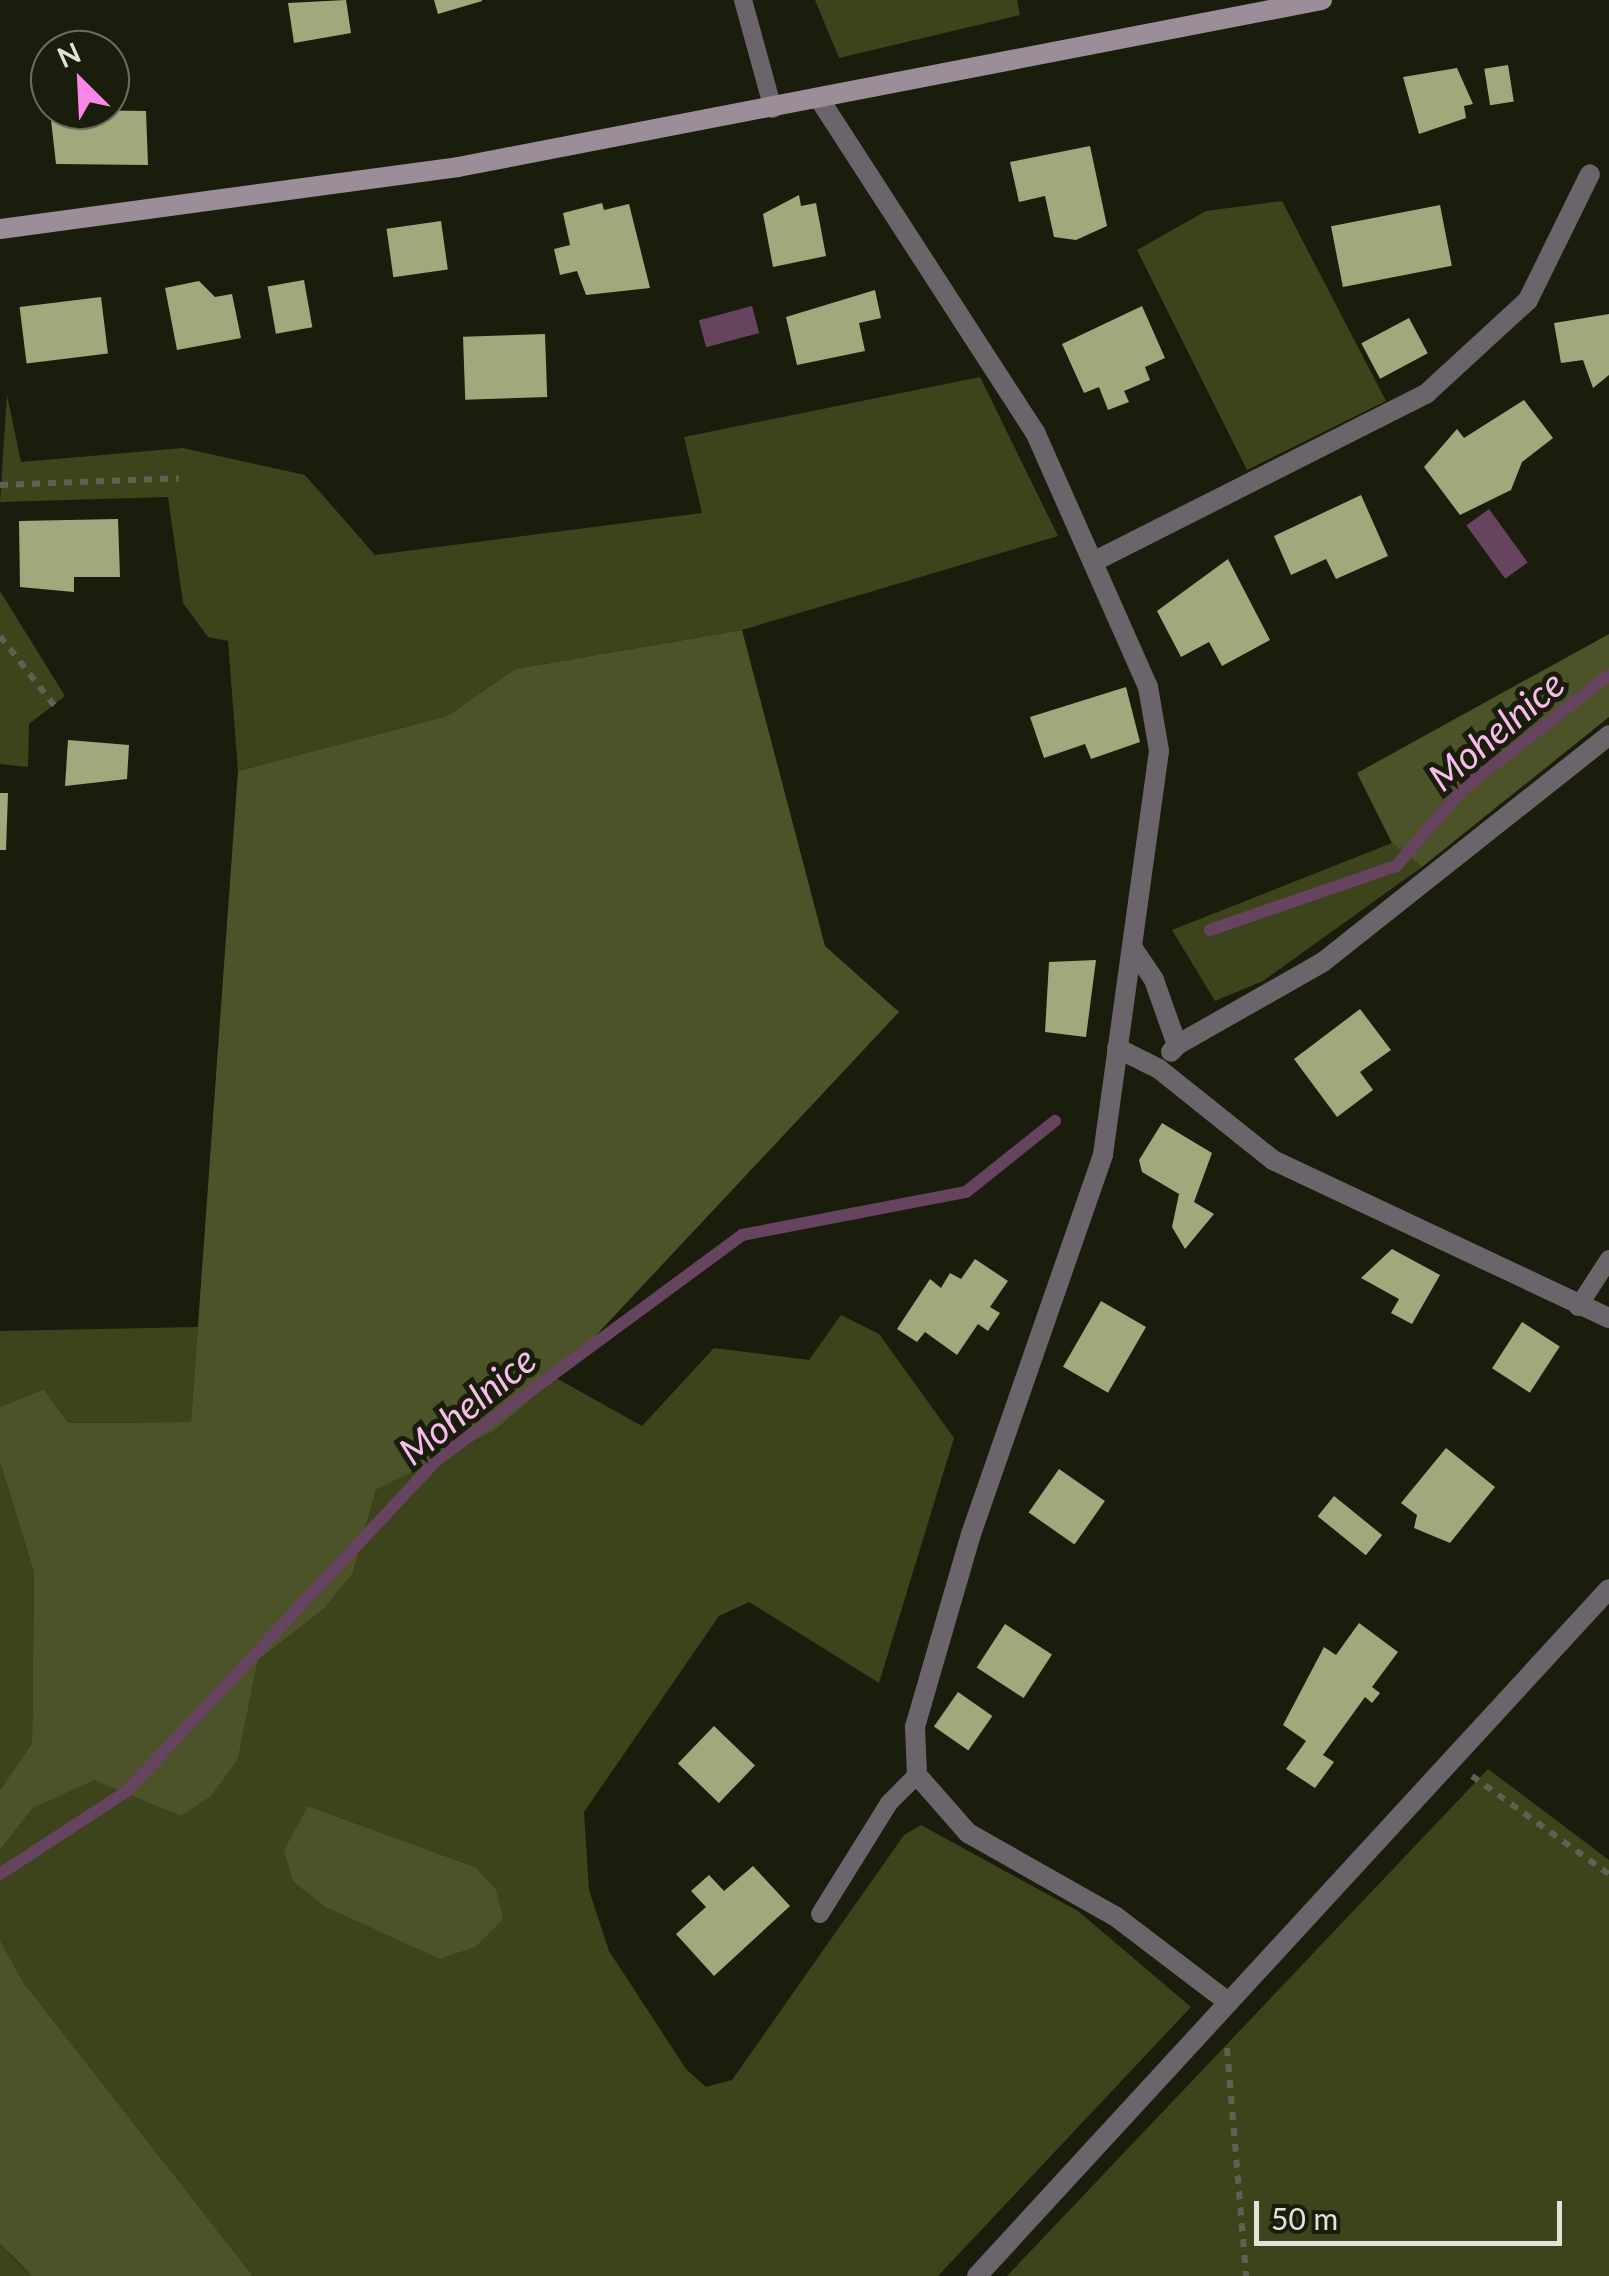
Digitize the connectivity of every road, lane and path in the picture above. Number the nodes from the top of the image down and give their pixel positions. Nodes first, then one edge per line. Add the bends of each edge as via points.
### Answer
1 (743, 0) edge
2 (1322, 0) edge
3 (820, 100) junction
4 (773, 109) junction
5 (1590, 174) dead end
6 (0, 229) edge
7 (179, 478) dead end
8 (0, 485) edge
9 (1093, 562) junction
10 (0, 636) edge
11 (54, 705) dead end
12 (1609, 735) edge
13 (1132, 947) junction
14 (1177, 1045) junction
15 (1116, 1048) junction
16 (1159, 1069) junction
17 (1609, 1259) edge
18 (1578, 1306) junction
19 (1609, 1318) edge
20 (1609, 1588) edge
21 (1451, 1761) junction
22 (917, 1775) junction
23 (1609, 1874) edge
24 (820, 1914) dead end
25 (1228, 2002) junction
26 (977, 2276) edge
27 (1246, 2276) edge

1 - 4 lane
2 - 3 main road
3 - 4 main road
3 - 9 street via 1035,432
4 - 6 main road via 458,167
5 - 9 street via 1528,300 1427,394
7 - 8 path
9 - 13 street via 1157,724
10 - 11 path
12 - 14 street via 1324,962
13 - 14 street
13 - 15 street
14 - 16 street
15 - 16 street
15 - 22 street via 1103,1156 971,1534 915,1727
16 - 18 street via 1274,1160
17 - 18 lane
18 - 19 street
20 - 21 street
21 - 23 path
21 - 25 street
22 - 24 lane via 888,1803
22 - 25 street via 968,1833 1115,1916
25 - 26 street
25 - 27 path via 1226,2122

